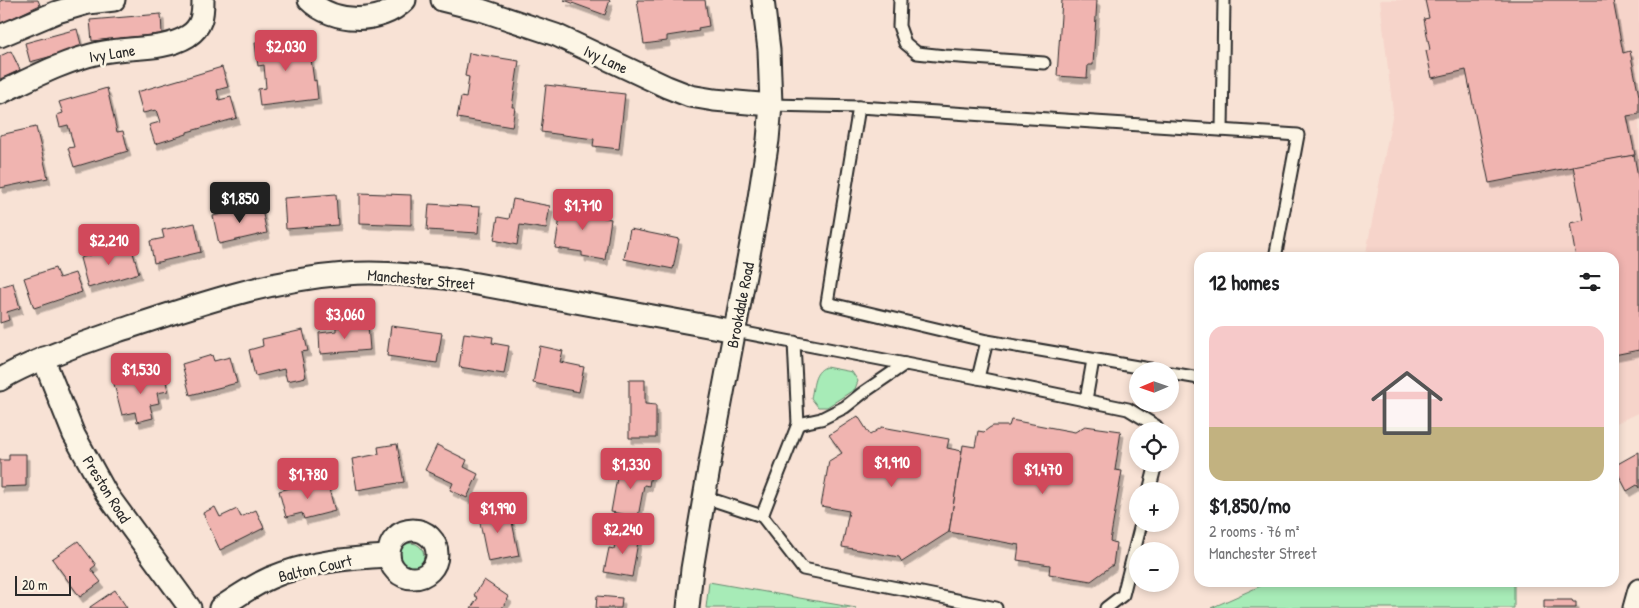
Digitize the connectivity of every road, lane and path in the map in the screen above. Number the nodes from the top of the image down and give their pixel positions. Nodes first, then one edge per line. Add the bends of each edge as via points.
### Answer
1 (114, 0) edge
2 (203, 0) edge
3 (309, 0) edge
4 (405, 0) edge
5 (442, 0) edge
6 (763, 0) edge
7 (900, 0) edge
8 (1224, 0) edge
9 (480, 5) edge
10 (0, 36) edge
11 (1044, 63) dead end
12 (0, 93) edge
13 (771, 105) junction
14 (859, 107) junction
15 (1222, 130) junction
16 (1276, 252) edge
17 (735, 331) junction
18 (987, 341) junction
19 (794, 342) junction
20 (43, 358) junction
21 (1093, 360) junction
22 (905, 364) junction
23 (1129, 366) edge
24 (1179, 375) edge
25 (1194, 377) edge
26 (978, 378) junction
27 (0, 380) edge
28 (1086, 400) junction
29 (1149, 422) edge
30 (798, 424) junction
31 (704, 497) junction
32 (762, 516) junction
33 (1139, 532) edge
34 (389, 556) dead end
35 (1639, 590) edge
36 (190, 608) edge
37 (220, 608) edge
38 (688, 608) edge
39 (996, 608) edge
40 (1106, 608) edge
41 (1634, 608) edge

1 - 10 street via 57,12
2 - 12 street, Ivy Lane via 203,18 187,37 151,48 85,56
3 - 4 street via 326,13 364,18 393,9
5 - 9 street, Ivy Lane
6 - 13 street, Brookdale Road
7 - 11 lane via 899,26 905,43 917,53
8 - 15 lane
9 - 13 street, Ivy Lane via 556,35 690,96
13 - 14 lane
13 - 17 street, Brookdale Road via 756,217
14 - 15 lane
14 - 18 lane via 827,303
15 - 16 lane via 1298,135
17 - 19 lane
17 - 20 street, Manchester Street via 444,278 362,273 317,277 210,300
17 - 31 street, Brookdale Road
18 - 21 lane
18 - 26 lane
19 - 22 lane
19 - 30 lane
20 - 27 street, Manchester Street
20 - 36 street, Preston Road via 74,435 106,493
21 - 23 lane
21 - 28 lane
22 - 26 lane
22 - 30 lane via 845,407 821,419
24 - 25 lane
26 - 28 lane
28 - 29 lane via 1128,409
30 - 32 lane
31 - 32 lane
31 - 38 street, Brookdale Road
32 - 39 lane via 803,569
33 - 40 lane via 1124,595
34 - 37 street, Balton Court via 298,569 272,578
35 - 41 street

